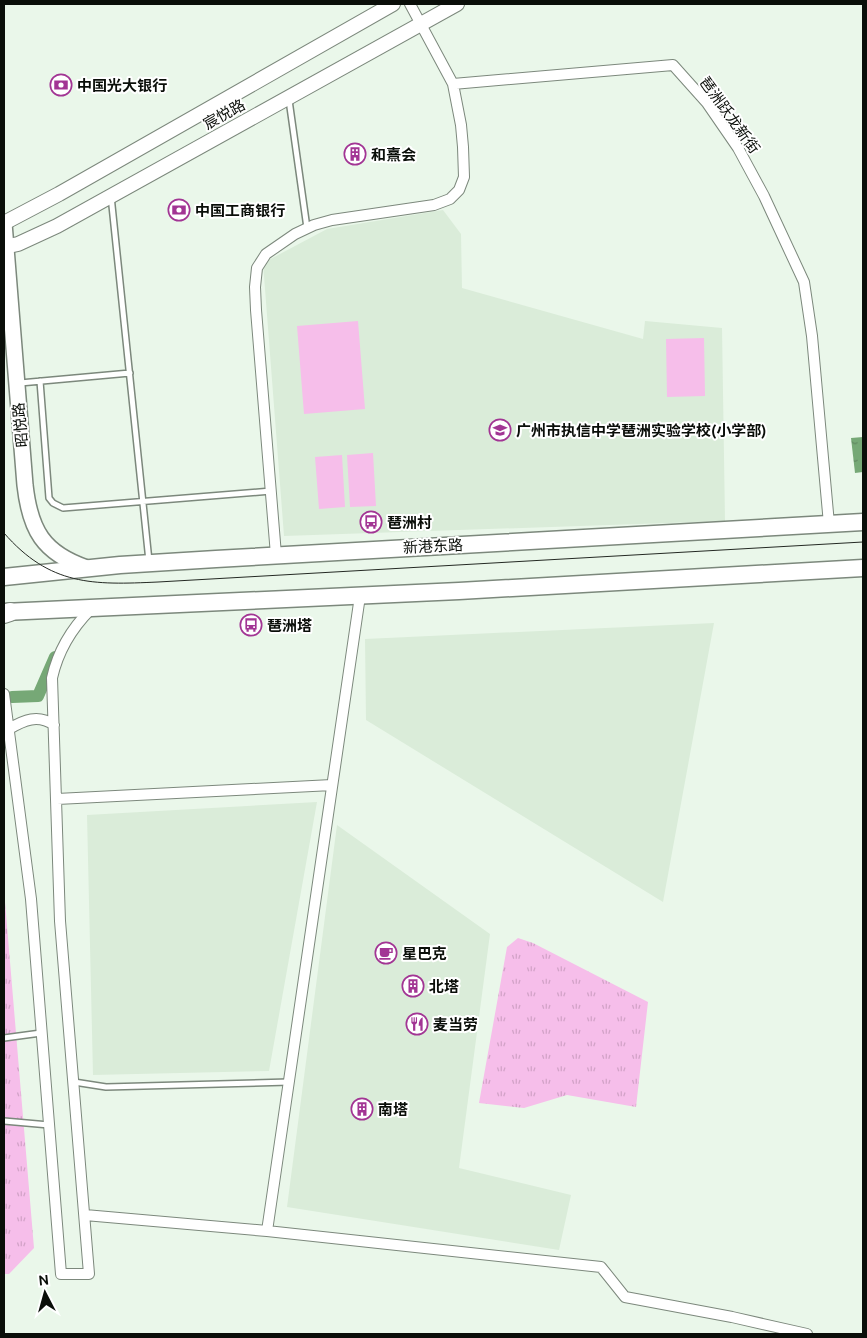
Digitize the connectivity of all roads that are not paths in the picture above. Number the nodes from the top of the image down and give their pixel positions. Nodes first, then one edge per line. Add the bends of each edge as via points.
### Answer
1 (393, 4) edge
2 (410, 4) edge
3 (457, 4) edge
4 (420, 23) junction
5 (452, 84) junction
6 (289, 97) junction
7 (112, 196) junction
8 (4, 223) edge
9 (307, 228) junction
10 (5, 248) edge
11 (130, 373) junction
12 (40, 381) junction
13 (17, 383) junction
14 (271, 491) junction
15 (143, 501) junction
16 (863, 522) edge
17 (829, 524) junction
18 (276, 555) junction
19 (150, 563) junction
20 (87, 568) junction
21 (863, 568) edge
22 (4, 577) edge
23 (360, 596) junction
24 (91, 610) junction
25 (5, 613) edge
26 (4, 694) edge
27 (54, 725) junction
28 (9, 729) junction
29 (332, 785) junction
30 (57, 799) junction
31 (42, 1033) junction
32 (4, 1038) edge
33 (74, 1082) junction
34 (289, 1082) junction
35 (4, 1120) edge
36 (49, 1125) junction
37 (85, 1216) junction
38 (267, 1232) junction
39 (808, 1334) edge

1 - 8 street, 宸悦路
2 - 4 street
3 - 4 street, 宸悦路
4 - 5 street
4 - 6 street, 宸悦路
5 - 9 street via 461,125 464,177 459,190 450,199 434,205 332,220
5 - 17 street, 琶洲跃龙新街 via 673,65 707,103 738,148 804,282
6 - 7 street, 宸悦路
6 - 9 lane
7 - 10 street, 宸悦路 via 49,230
7 - 11 lane
8 - 10 main road, 昭悦路
9 - 14 street via 266,254 257,268 256,310
10 - 13 main road, 昭悦路
11 - 12 lane
11 - 15 lane
12 - 13 lane
12 - 15 lane via 49,498 53,503 63,508
13 - 20 main road, 昭悦路 via 31,521 44,542 72,563
14 - 15 lane
14 - 18 street
15 - 19 lane
16 - 17 main road, 新港东路
17 - 18 main road, 新港东路
18 - 19 main road, 新港东路
19 - 20 main road, 新港东路
20 - 22 main road, 新港东路
21 - 23 main road
23 - 24 main road
23 - 29 street
24 - 25 main road
24 - 27 street via 73,629 55,664 52,678
26 - 28 street
27 - 28 street via 36,718
27 - 30 street
28 - 31 street via 31,899
29 - 30 street
29 - 34 street
30 - 33 street via 60,921
31 - 32 lane
31 - 36 street
33 - 34 lane via 106,1087
33 - 37 street
34 - 38 street
35 - 36 lane
36 - 37 street via 61,1274 89,1274
37 - 38 street
38 - 39 street via 600,1267 625,1297

